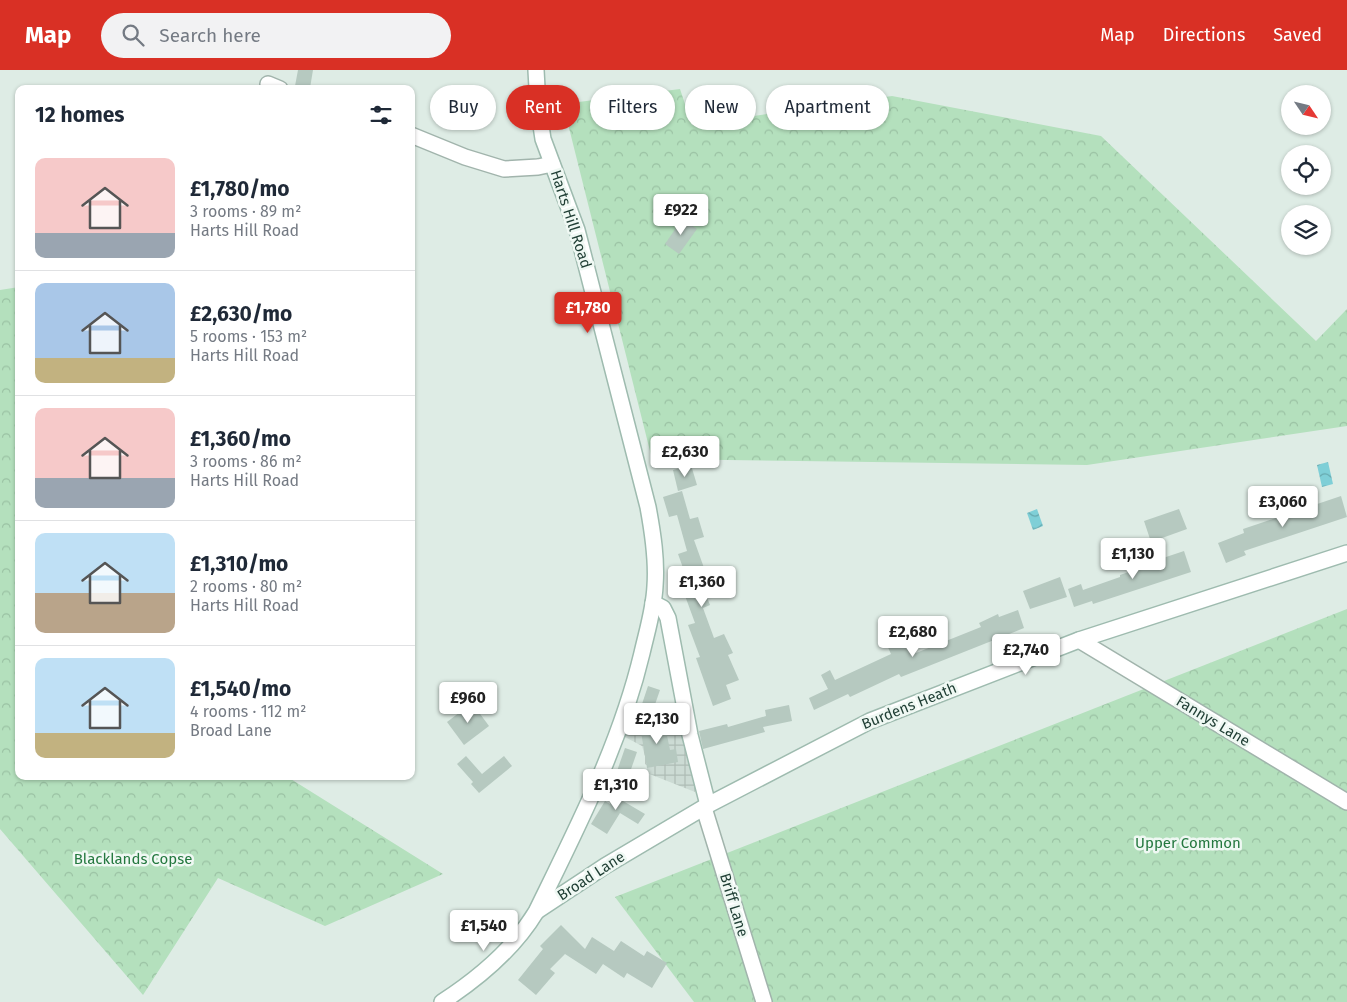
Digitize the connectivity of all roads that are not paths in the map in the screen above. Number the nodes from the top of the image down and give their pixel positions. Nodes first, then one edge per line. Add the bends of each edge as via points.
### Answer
1 (536, 70) edge
2 (415, 137) edge
3 (552, 164) junction
4 (1347, 553) edge
5 (653, 603) junction
6 (1079, 640) junction
7 (1347, 802) edge
8 (706, 807) junction
9 (536, 912) junction
10 (442, 1002) edge
11 (764, 1002) edge

1 - 3 street, Harts Hill Road via 542,131
2 - 3 street via 504,169
3 - 5 street, Harts Hill Road via 577,230 648,507 655,551
4 - 6 street, Burdens Heath
5 - 8 street via 663,608 668,618
5 - 9 street, Harts Hill Road via 639,667 610,754
6 - 7 street, Fannys Lane
6 - 8 street, Burdens Heath via 870,720
8 - 9 street, Broad Lane via 605,866
8 - 11 street, Briff Lane
9 - 10 street, Broad Lane via 494,963

